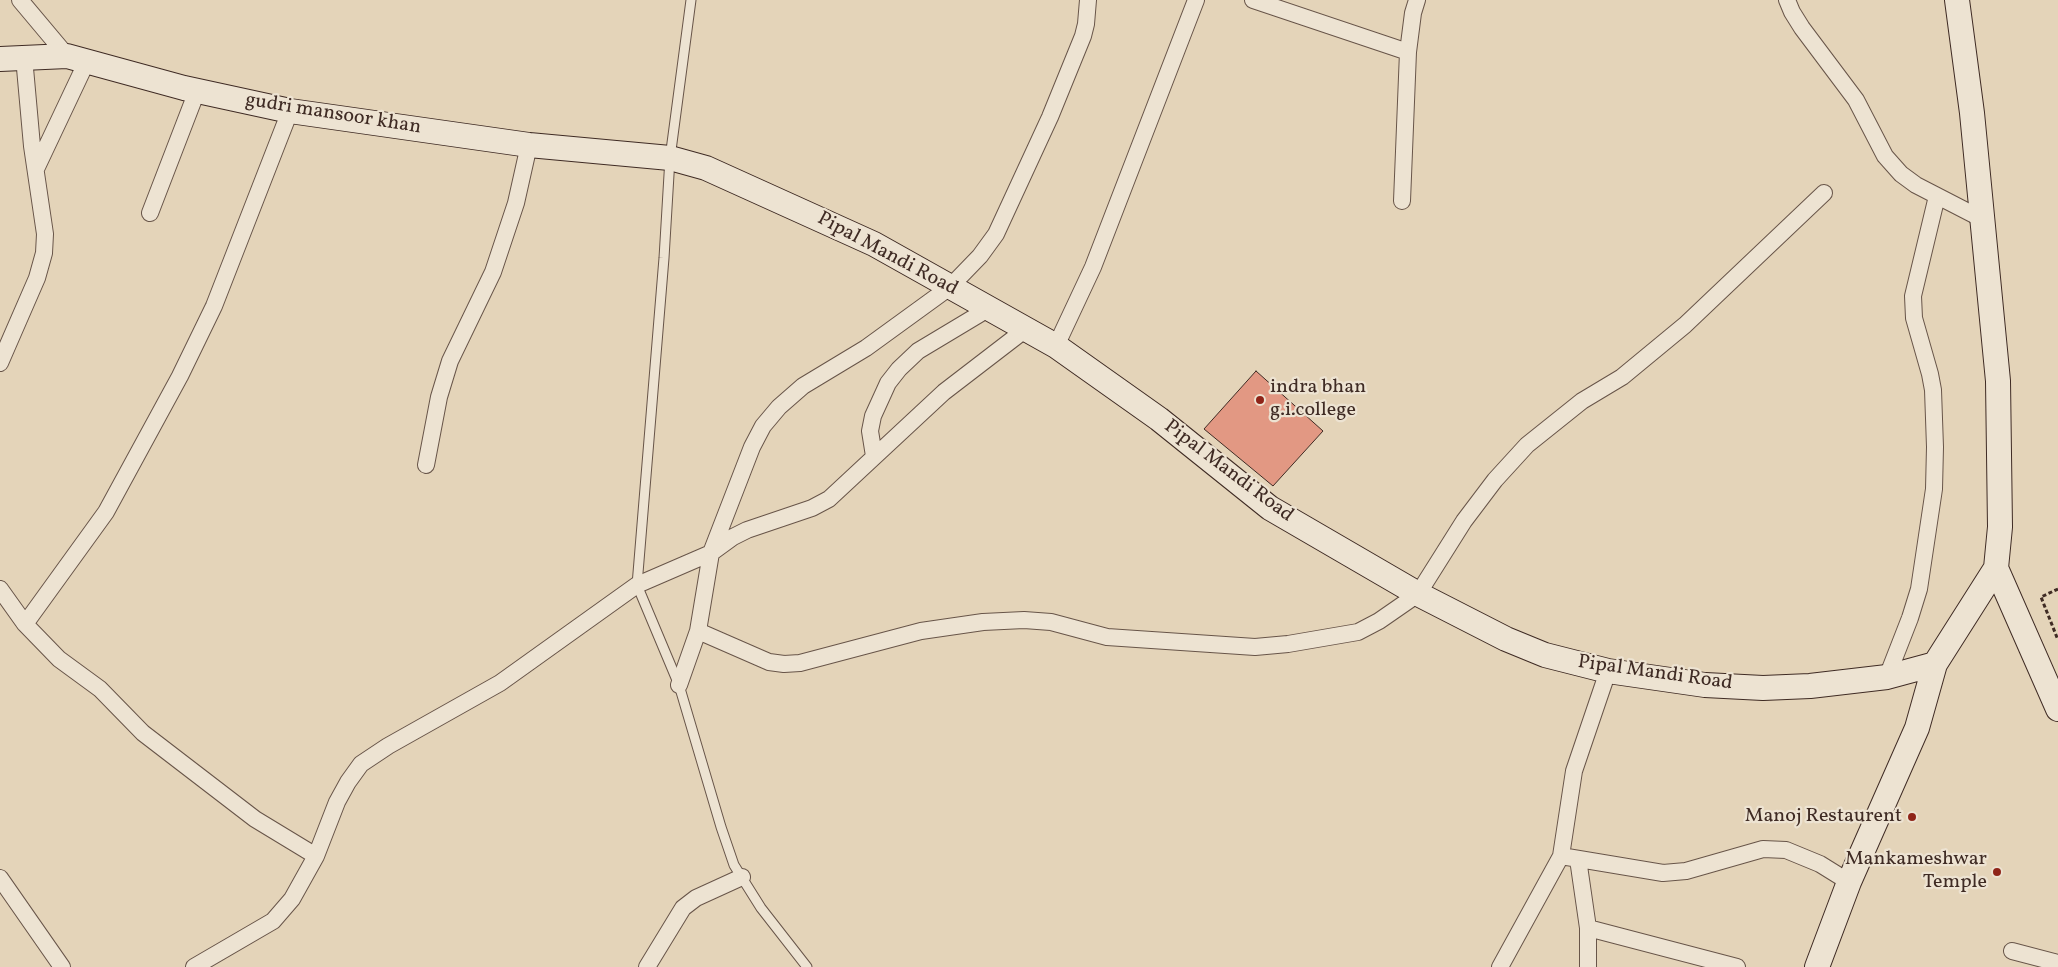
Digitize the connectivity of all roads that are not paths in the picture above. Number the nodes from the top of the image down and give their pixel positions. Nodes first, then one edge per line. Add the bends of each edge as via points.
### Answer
1 (20, 0) edge
2 (691, 0) edge
3 (1088, 0) edge
4 (1196, 0) edge
5 (1253, 0) edge
6 (1417, 0) edge
7 (1787, 0) edge
8 (1957, 0) edge
9 (1408, 52) junction
10 (24, 57) junction
11 (77, 58) junction
12 (0, 59) edge
13 (197, 91) junction
14 (290, 111) junction
15 (529, 144) junction
16 (670, 158) junction
17 (36, 169) junction
18 (1824, 193) dead end
19 (1937, 196) junction
20 (1402, 201) dead end
21 (150, 213) dead end
22 (1982, 219) junction
23 (950, 287) junction
24 (988, 309) junction
25 (1026, 329) junction
26 (1056, 346) junction
27 (0, 363) edge
28 (874, 456) junction
29 (426, 465) dead end
30 (711, 553) junction
31 (1996, 568) junction
32 (637, 584) junction
33 (0, 589) edge
34 (1418, 594) junction
35 (25, 624) junction
36 (698, 631) junction
37 (1935, 664) junction
38 (1608, 672) junction
39 (1887, 677) junction
40 (679, 684) junction
41 (2058, 709) edge
42 (316, 856) junction
43 (1561, 856) junction
44 (1578, 859) junction
45 (742, 877) junction
46 (0, 878) edge
47 (1849, 882) junction
48 (1588, 928) junction
49 (2012, 951) dead end
50 (2058, 963) edge
51 (62, 967) edge
52 (194, 967) edge
53 (648, 967) edge
54 (807, 967) edge
55 (1500, 967) edge
56 (1588, 967) edge
57 (1737, 967) edge
58 (1817, 967) edge

1 - 11 street
2 - 16 lane
3 - 23 street via 1083,36 996,234
4 - 26 street via 1093,267
5 - 9 street
6 - 9 street
7 - 19 street via 1802,28 1856,100 1885,156 1901,174
8 - 22 street
9 - 20 street
10 - 11 street, gudri mansoor khan
10 - 12 street, gudri mansoor khan
10 - 17 street
11 - 13 street, gudri mansoor khan
11 - 17 street
13 - 14 street, gudri mansoor khan
13 - 21 street
14 - 15 street, gudri mansoor khan
14 - 35 street via 214,306 180,376 106,512
15 - 16 street, gudri mansoor khan
15 - 29 street via 516,203 493,272 450,361 438,397
16 - 23 street, Pipal Mandi Road via 706,168 874,244
16 - 32 lane
17 - 27 street via 45,234 44,252 37,278
18 - 34 street via 1685,325 1622,377 1582,401 1527,445 1464,521
19 - 22 street
19 - 39 street via 1912,296 1914,318 1933,390 1934,489 1918,589
22 - 31 street via 1998,381 2000,527
23 - 24 street, Pipal Mandi Road
23 - 30 street via 779,406 752,447
24 - 25 street, Pipal Mandi Road
24 - 28 street via 918,351 899,369 873,416 870,431
25 - 26 street, Pipal Mandi Road
25 - 28 street via 944,392
26 - 34 street, Pipal Mandi Road via 1159,419 1270,508
28 - 30 street via 829,499 747,530
30 - 32 street
30 - 36 street
31 - 37 street
31 - 41 street
32 - 40 lane
32 - 42 street via 500,683 361,764 338,802
33 - 35 street
34 - 36 street via 1358,632 1255,647 1107,637 1051,622 1024,620 921,631 800,663 784,664 769,662
34 - 38 street, Pipal Mandi Road via 1506,640 1545,655
35 - 42 street via 59,660 100,689 161,748 254,819
36 - 40 street
37 - 39 street, Pipal Mandi Road
37 - 47 street via 1918,728
38 - 39 street, Pipal Mandi Road via 1705,685 1763,688
38 - 43 street via 1574,771
40 - 45 lane via 721,827 734,865
42 - 52 street via 292,899 273,921
43 - 44 street
43 - 55 street
44 - 47 street via 1663,873 1686,871 1763,849 1786,850 1820,864
44 - 48 street
45 - 53 street via 696,898 683,908
45 - 54 lane via 761,908
46 - 51 street
47 - 58 street
48 - 56 street
48 - 57 street
49 - 50 street

